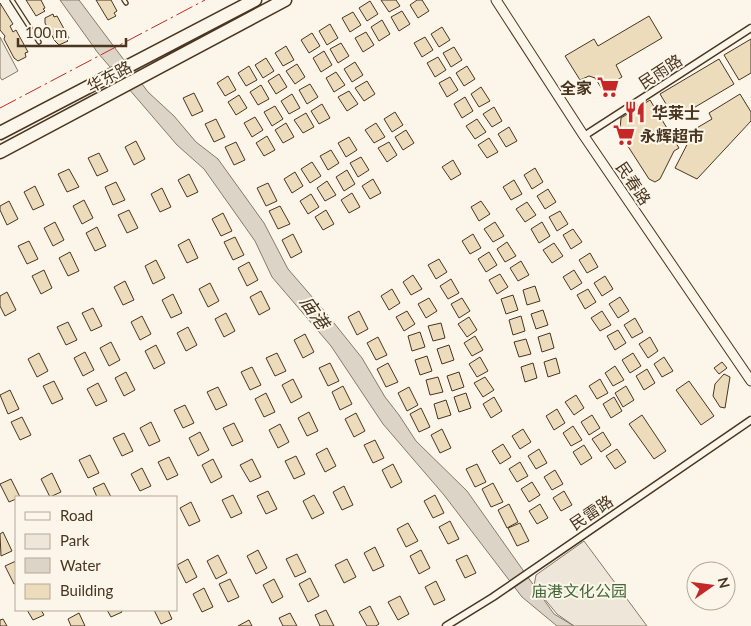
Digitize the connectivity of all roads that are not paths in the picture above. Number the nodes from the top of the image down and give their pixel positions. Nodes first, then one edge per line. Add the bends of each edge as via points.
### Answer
1 (12, 0) edge
2 (255, 0) edge
3 (285, 0) edge
4 (496, 0) edge
5 (751, 28) edge
6 (39, 42) dead end
7 (0, 133) edge
8 (584, 136) junction
9 (0, 152) edge
10 (751, 381) edge
11 (751, 420) edge
12 (446, 626) edge

1 - 6 lane
2 - 7 highway, 华东路
3 - 9 highway, 华东路
4 - 8 street, 民春路
5 - 8 street, 民雨路
8 - 10 street, 民春路
11 - 12 street, 民雷路

